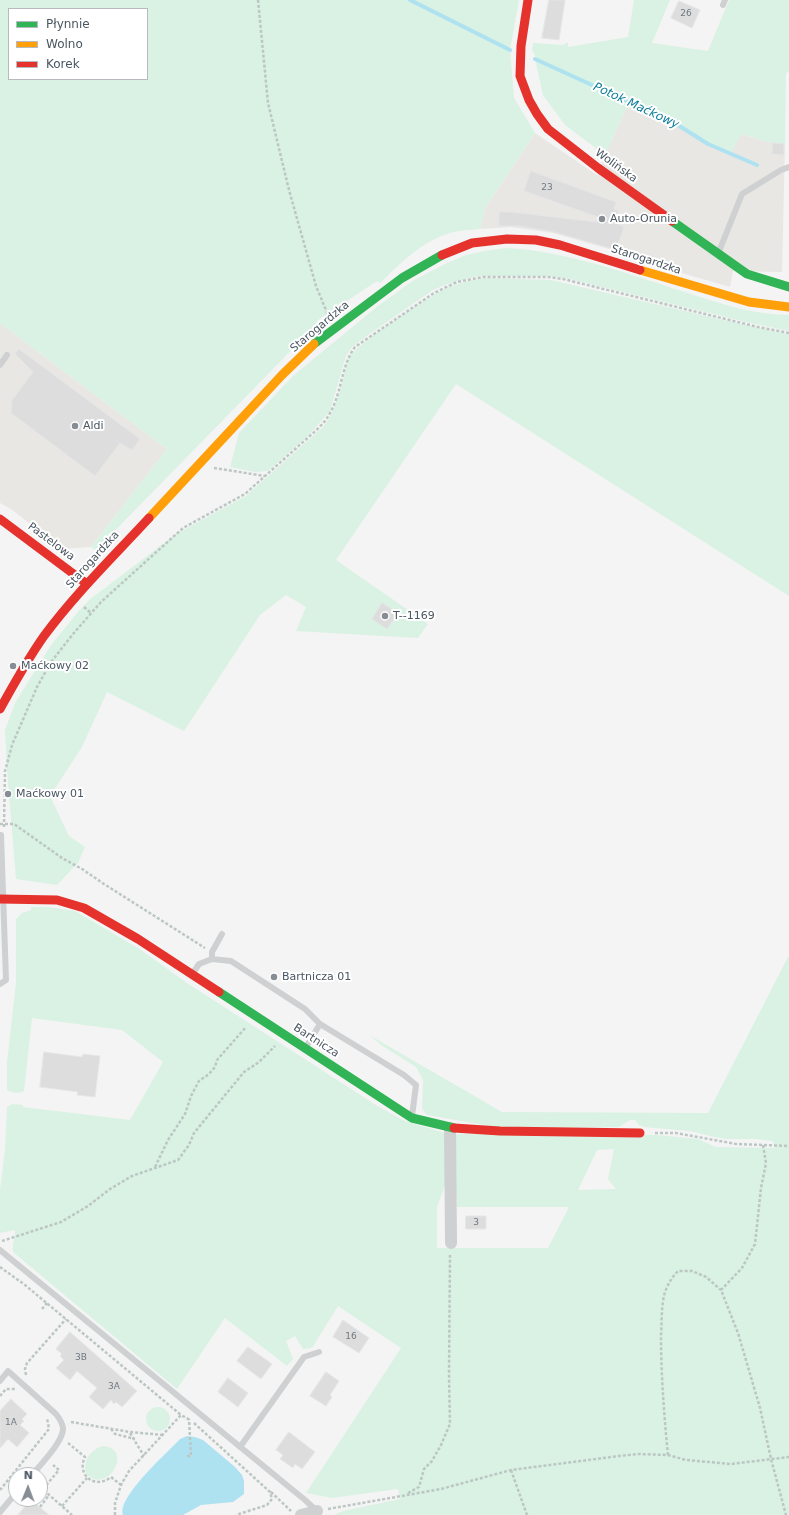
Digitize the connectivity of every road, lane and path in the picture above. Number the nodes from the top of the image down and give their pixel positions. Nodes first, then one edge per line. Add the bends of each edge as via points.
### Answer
1 (258, 0) edge
2 (528, 0) edge
3 (789, 167) edge
4 (718, 254) junction
5 (789, 287) edge
6 (789, 307) edge
7 (334, 328) junction
8 (789, 333) edge
9 (7, 355) dead end
10 (0, 365) edge
11 (197, 465) junction
12 (265, 476) junction
13 (0, 519) edge
14 (87, 584) junction
15 (0, 709) edge
16 (1, 835) dead end
17 (2, 899) edge
18 (222, 934) dead end
19 (212, 956) junction
20 (192, 974) junction
21 (0, 984) edge
22 (256, 1016) junction
23 (320, 1024) junction
24 (285, 1035) junction
25 (305, 1048) junction
26 (412, 1118) junction
27 (450, 1128) junction
28 (640, 1133) dead end
29 (659, 1133) dead end
30 (763, 1145) junction
31 (789, 1146) edge
32 (155, 1168) junction
33 (0, 1242) edge
34 (451, 1243) joint
35 (0, 1250) edge
36 (0, 1267) edge
37 (721, 1290) junction
38 (47, 1303) junction
39 (42, 1309) dead end
40 (66, 1319) junction
41 (319, 1352) dead end
42 (27, 1378) dead end
43 (0, 1381) edge
44 (16, 1390) dead end
45 (0, 1396) edge
46 (42, 1414) dead end
47 (181, 1415) junction
48 (68, 1417) dead end
49 (190, 1419) junction
50 (61, 1421) junction
51 (70, 1422) junction
52 (110, 1428) junction
53 (130, 1432) junction
54 (163, 1435) junction
55 (134, 1439) junction
56 (68, 1443) dead end
57 (240, 1447) junction
58 (668, 1455) junction
59 (144, 1456) junction
60 (195, 1456) dead end
61 (789, 1457) edge
62 (771, 1459) junction
63 (38, 1467) edge
64 (511, 1470) junction
65 (87, 1478) junction
66 (121, 1485) junction
67 (0, 1490) edge
68 (270, 1492) junction
69 (406, 1494) junction
70 (49, 1495) edge
71 (8, 1502) edge
72 (62, 1506) junction
73 (317, 1511) junction
74 (0, 1512) edge
75 (72, 1515) edge
76 (115, 1515) edge
77 (236, 1515) edge
78 (296, 1515) edge
79 (301, 1515) edge
80 (527, 1515) edge
81 (786, 1515) edge

1 - 7 path via 268,103 316,286
2 - 4 street, Wolińska via 521,46 520,76 529,100 548,129
3 - 4 lane via 742,194
4 - 5 street, Wolińska via 747,274
6 - 7 street, Starogardzka via 748,302 560,245 536,240 508,239 472,243 440,256 402,278
7 - 11 street, Starogardzka via 282,375
8 - 12 path via 563,279 467,279 434,293 355,347 348,356 331,413 322,425
9 - 10 lane
11 - 12 path
11 - 14 street, Starogardzka
12 - 19 path via 245,494 183,528 101,602 72,634 50,662 37,687 12,745 5,771 5,824 14,824
13 - 14 street, Pastelowa
14 - 15 street, Starogardzka via 41,641 21,670
16 - 17 lane
17 - 20 street, Bartnicza via 57,900 84,908
17 - 21 lane via 6,980
18 - 19 lane
19 - 20 lane via 200,964
19 - 23 lane via 231,961 305,1009
20 - 22 street, Bartnicza
22 - 24 street, Bartnicza
22 - 32 path via 233,1040 209,1074 200,1081
23 - 25 lane
23 - 26 lane via 404,1075 416,1085
24 - 25 street, Bartnicza
24 - 32 path via 259,1062 244,1072 194,1133 178,1160
25 - 26 street, Bartnicza
26 - 27 street, Bartnicza
27 - 28 street, Bartnicza
27 - 34 street
29 - 30 path via 676,1133 736,1144
30 - 31 path
30 - 37 path via 766,1163 755,1244 742,1268
32 - 33 path via 132,1176 61,1222
34 - 69 path via 450,1424 432,1461 424,1469 419,1487
35 - 57 lane
36 - 38 path
37 - 58 path via 692,1271 678,1271 665,1292 661,1352 662,1397
37 - 62 path via 738,1334 758,1400
38 - 39 path
38 - 40 path
40 - 42 path via 27,1363
40 - 47 path
41 - 57 lane via 304,1357
43 - 50 lane via 8,1371
44 - 45 path via 6,1389
46 - 67 path via 47,1418 49,1429
47 - 49 path
47 - 54 path
48 - 51 path
49 - 60 path via 189,1456
49 - 68 path
50 - 51 path
50 - 63 lane via 63,1430 60,1439
51 - 52 path
52 - 53 path
52 - 55 path via 115,1434
53 - 54 path
53 - 55 path
54 - 59 path
55 - 59 path
56 - 65 path via 86,1457 83,1461 83,1470
57 - 73 lane
58 - 62 path via 686,1460 731,1464
58 - 64 path via 632,1454
59 - 66 path via 128,1472
61 - 62 path
62 - 81 path
64 - 69 path via 441,1489
64 - 80 path
65 - 66 path via 102,1482 111,1477
65 - 72 path
66 - 76 path via 115,1503
68 - 77 path via 272,1499 267,1505
68 - 78 path
69 - 73 path
70 - 72 path
71 - 74 lane
72 - 75 path
73 - 79 street

